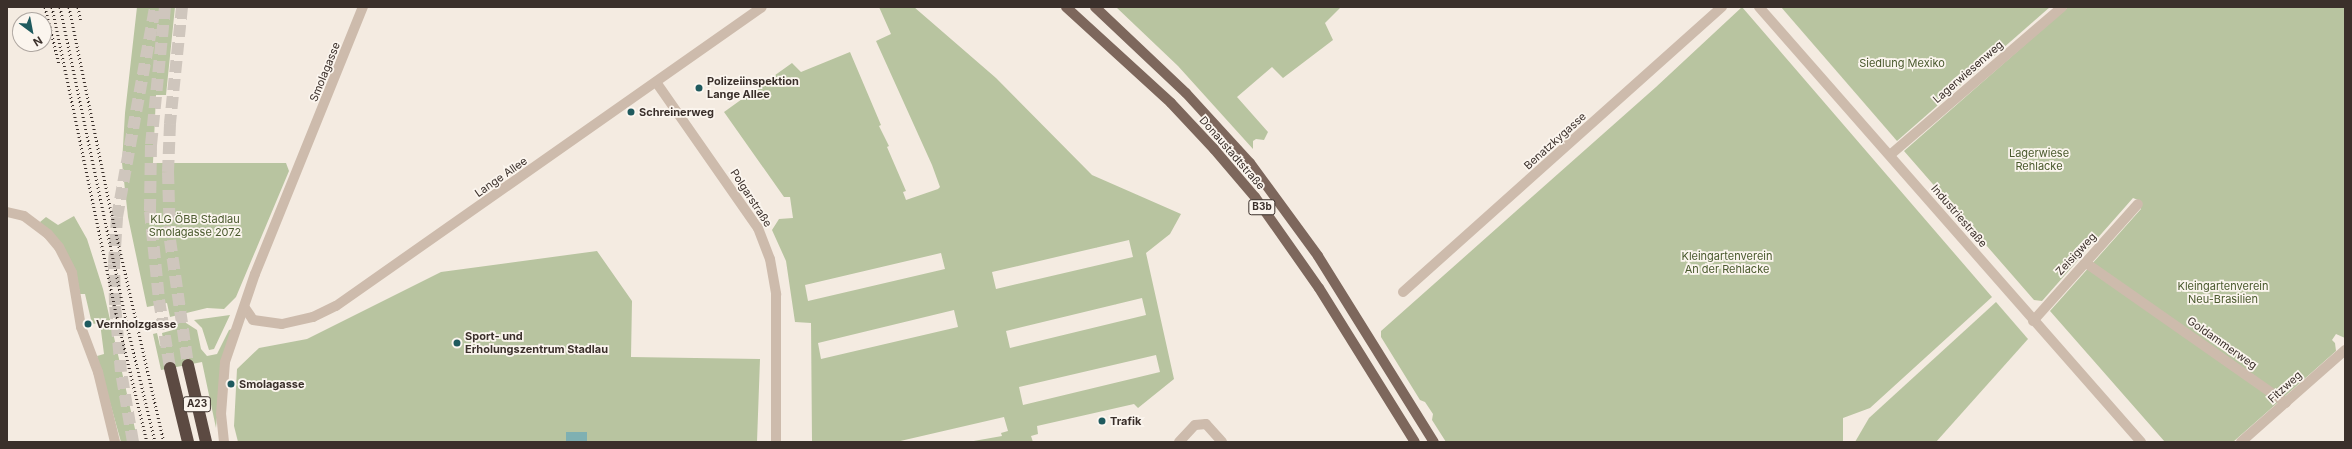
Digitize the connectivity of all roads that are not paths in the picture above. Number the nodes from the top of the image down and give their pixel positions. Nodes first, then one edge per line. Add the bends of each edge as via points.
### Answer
1 (363, 7) edge
2 (762, 7) edge
3 (1066, 7) edge
4 (1095, 7) edge
5 (1722, 7) edge
6 (1759, 7) edge
7 (2062, 7) edge
8 (656, 82) junction
9 (1890, 155) junction
10 (2138, 204) dead end
11 (11, 213) edge
12 (2086, 263) junction
13 (1403, 292) dead end
14 (245, 308) junction
15 (2033, 321) junction
16 (2345, 350) edge
17 (188, 365) tunnel mouth
18 (170, 368) tunnel mouth
19 (2286, 403) junction
20 (114, 442) edge
21 (188, 442) edge
22 (206, 442) edge
23 (224, 442) edge
24 (776, 442) edge
25 (1178, 442) edge
26 (1222, 442) edge
27 (1414, 442) edge
28 (1434, 442) edge
29 (2141, 442) edge
30 (2241, 442) edge

1 - 14 street, Smolagasse via 258,268
2 - 8 street, Lange Allee
3 - 27 main road, Donaustadtstraße / B3b via 1171,104 1255,197 1320,288
4 - 28 main road, Donaustadtstraße / B3b via 1186,93 1250,163 1318,256
5 - 13 street, Benatzkygasse
6 - 9 street, Industriestraße
7 - 9 street, Lagerwiesenweg
8 - 14 street, Lange Allee via 336,306 313,316 282,324 253,320
8 - 24 street, Polgarstraße via 758,228 770,259 776,294
9 - 15 street, Industriestraße
10 - 12 street, Zeisigweg
11 - 20 street via 24,216 48,234 59,247 72,273 81,327 98,372
12 - 15 street, Zeisigweg
12 - 19 street, Goldammerweg
14 - 23 street, Smolagasse via 225,362 221,414
15 - 29 street, Industriestraße
16 - 19 street, Fitzweg
17 - 22 highway, A23
18 - 21 highway, A23
19 - 30 street, Fitzweg
25 - 26 street via 1195,425 1206,424

